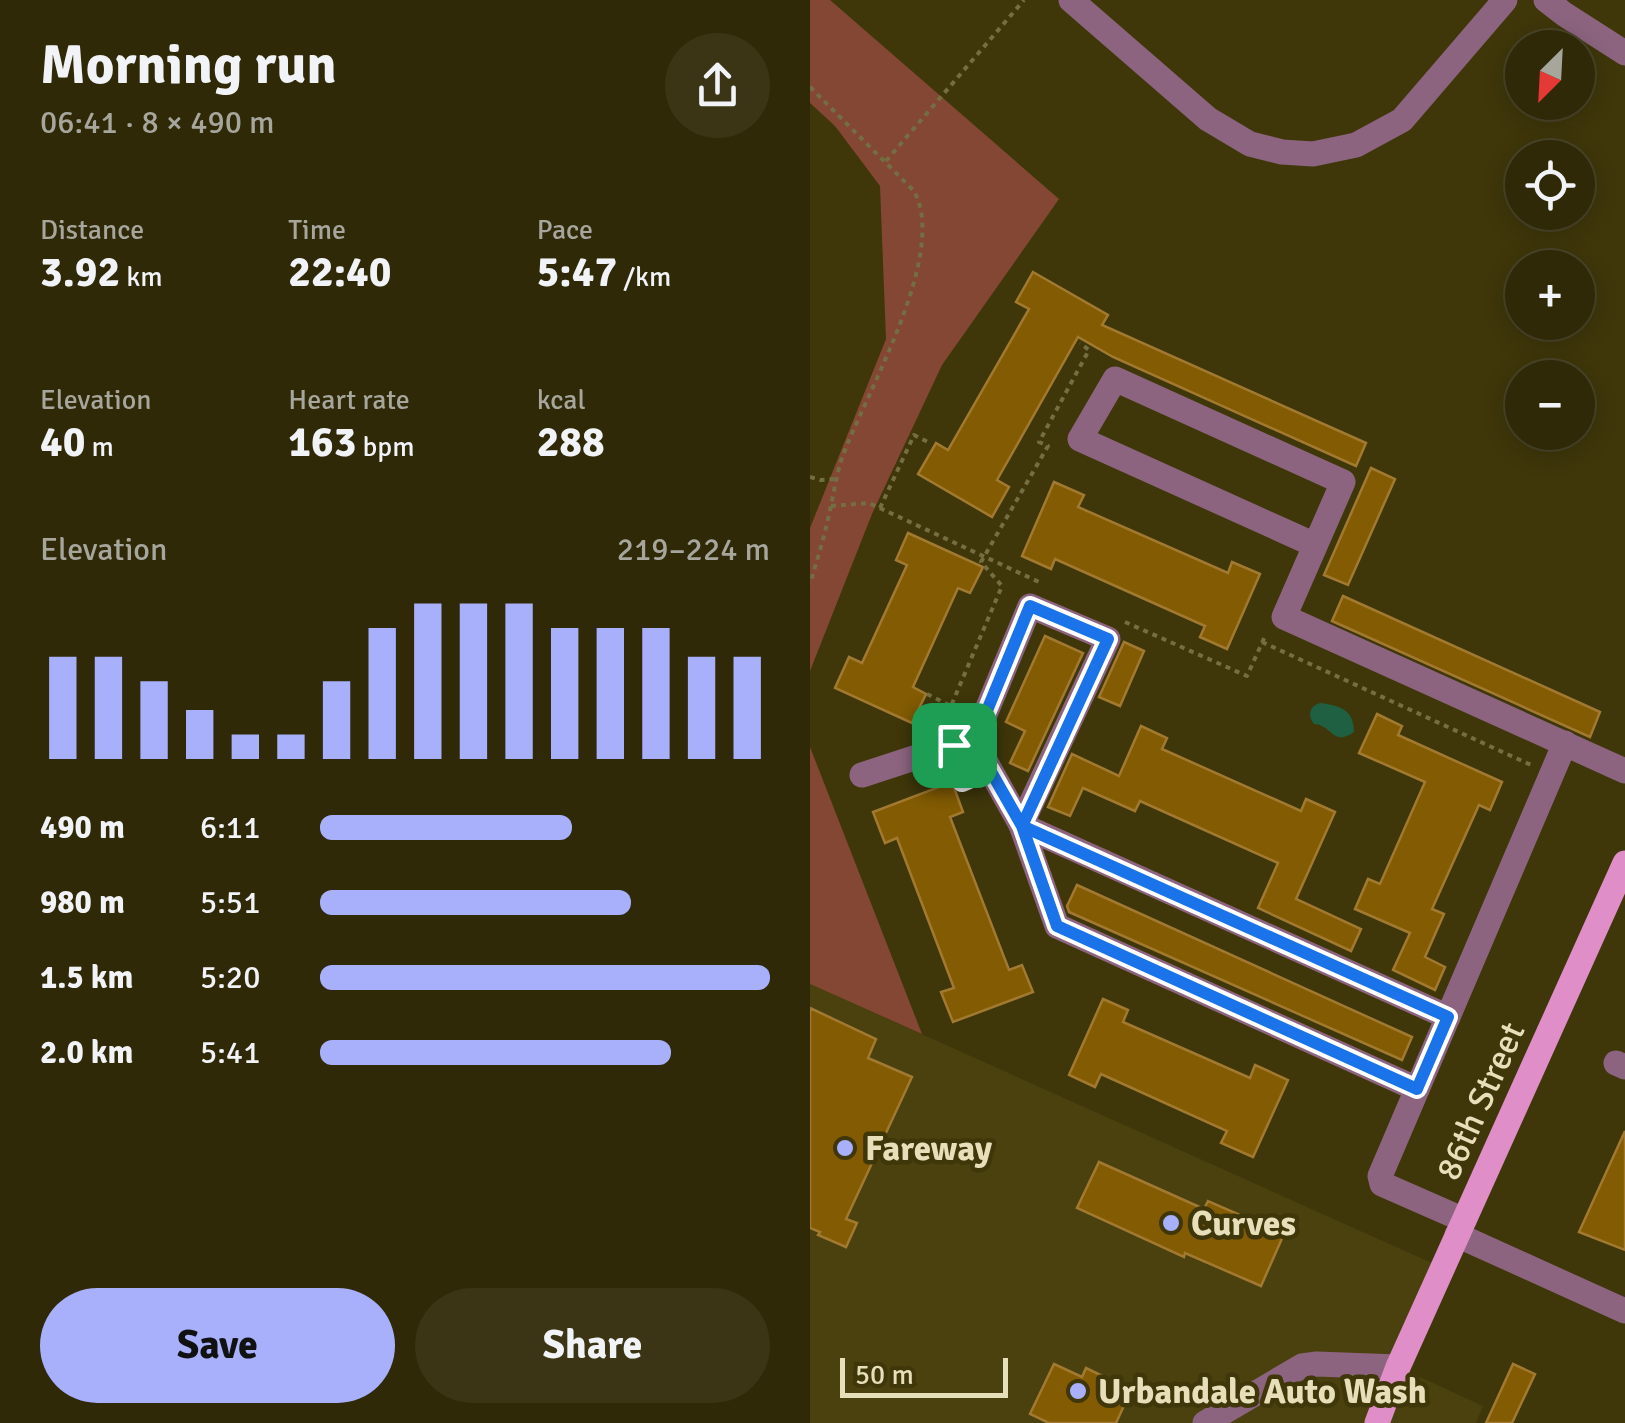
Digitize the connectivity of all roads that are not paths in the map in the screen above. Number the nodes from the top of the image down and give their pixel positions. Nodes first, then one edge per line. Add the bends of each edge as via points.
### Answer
1 (1070, 0) edge
2 (1505, 0) edge
3 (1546, 0) edge
4 (1625, 53) edge
5 (1315, 545) junction
6 (964, 743) junction
7 (1564, 743) junction
8 (1625, 771) edge
9 (862, 776) dead end
10 (1022, 826) junction
11 (1625, 862) edge
12 (1448, 1017) junction
13 (1417, 1089) junction
14 (1461, 1228) junction
15 (1625, 1311) edge
16 (1398, 1368) junction
17 (1218, 1420) edge
18 (1368, 1423) edge
19 (1377, 1423) edge

1 - 2 street via 1208,119 1250,144 1313,154 1356,145 1402,120
3 - 4 street
5 - 5 street via 1343,482 1115,379 1080,439
5 - 7 street via 1284,617
6 - 9 street
6 - 10 street via 990,770
6 - 10 street via 1030,606 1108,639
7 - 8 street
7 - 12 street
10 - 12 street
10 - 13 street via 1057,926
11 - 14 main road, 86th Street
12 - 13 street
13 - 14 street via 1382,1184
14 - 15 street
14 - 16 main road, 86th Street
16 - 17 street via 1302,1366
16 - 18 main road, 86th Street
16 - 19 main road, 86th Street

